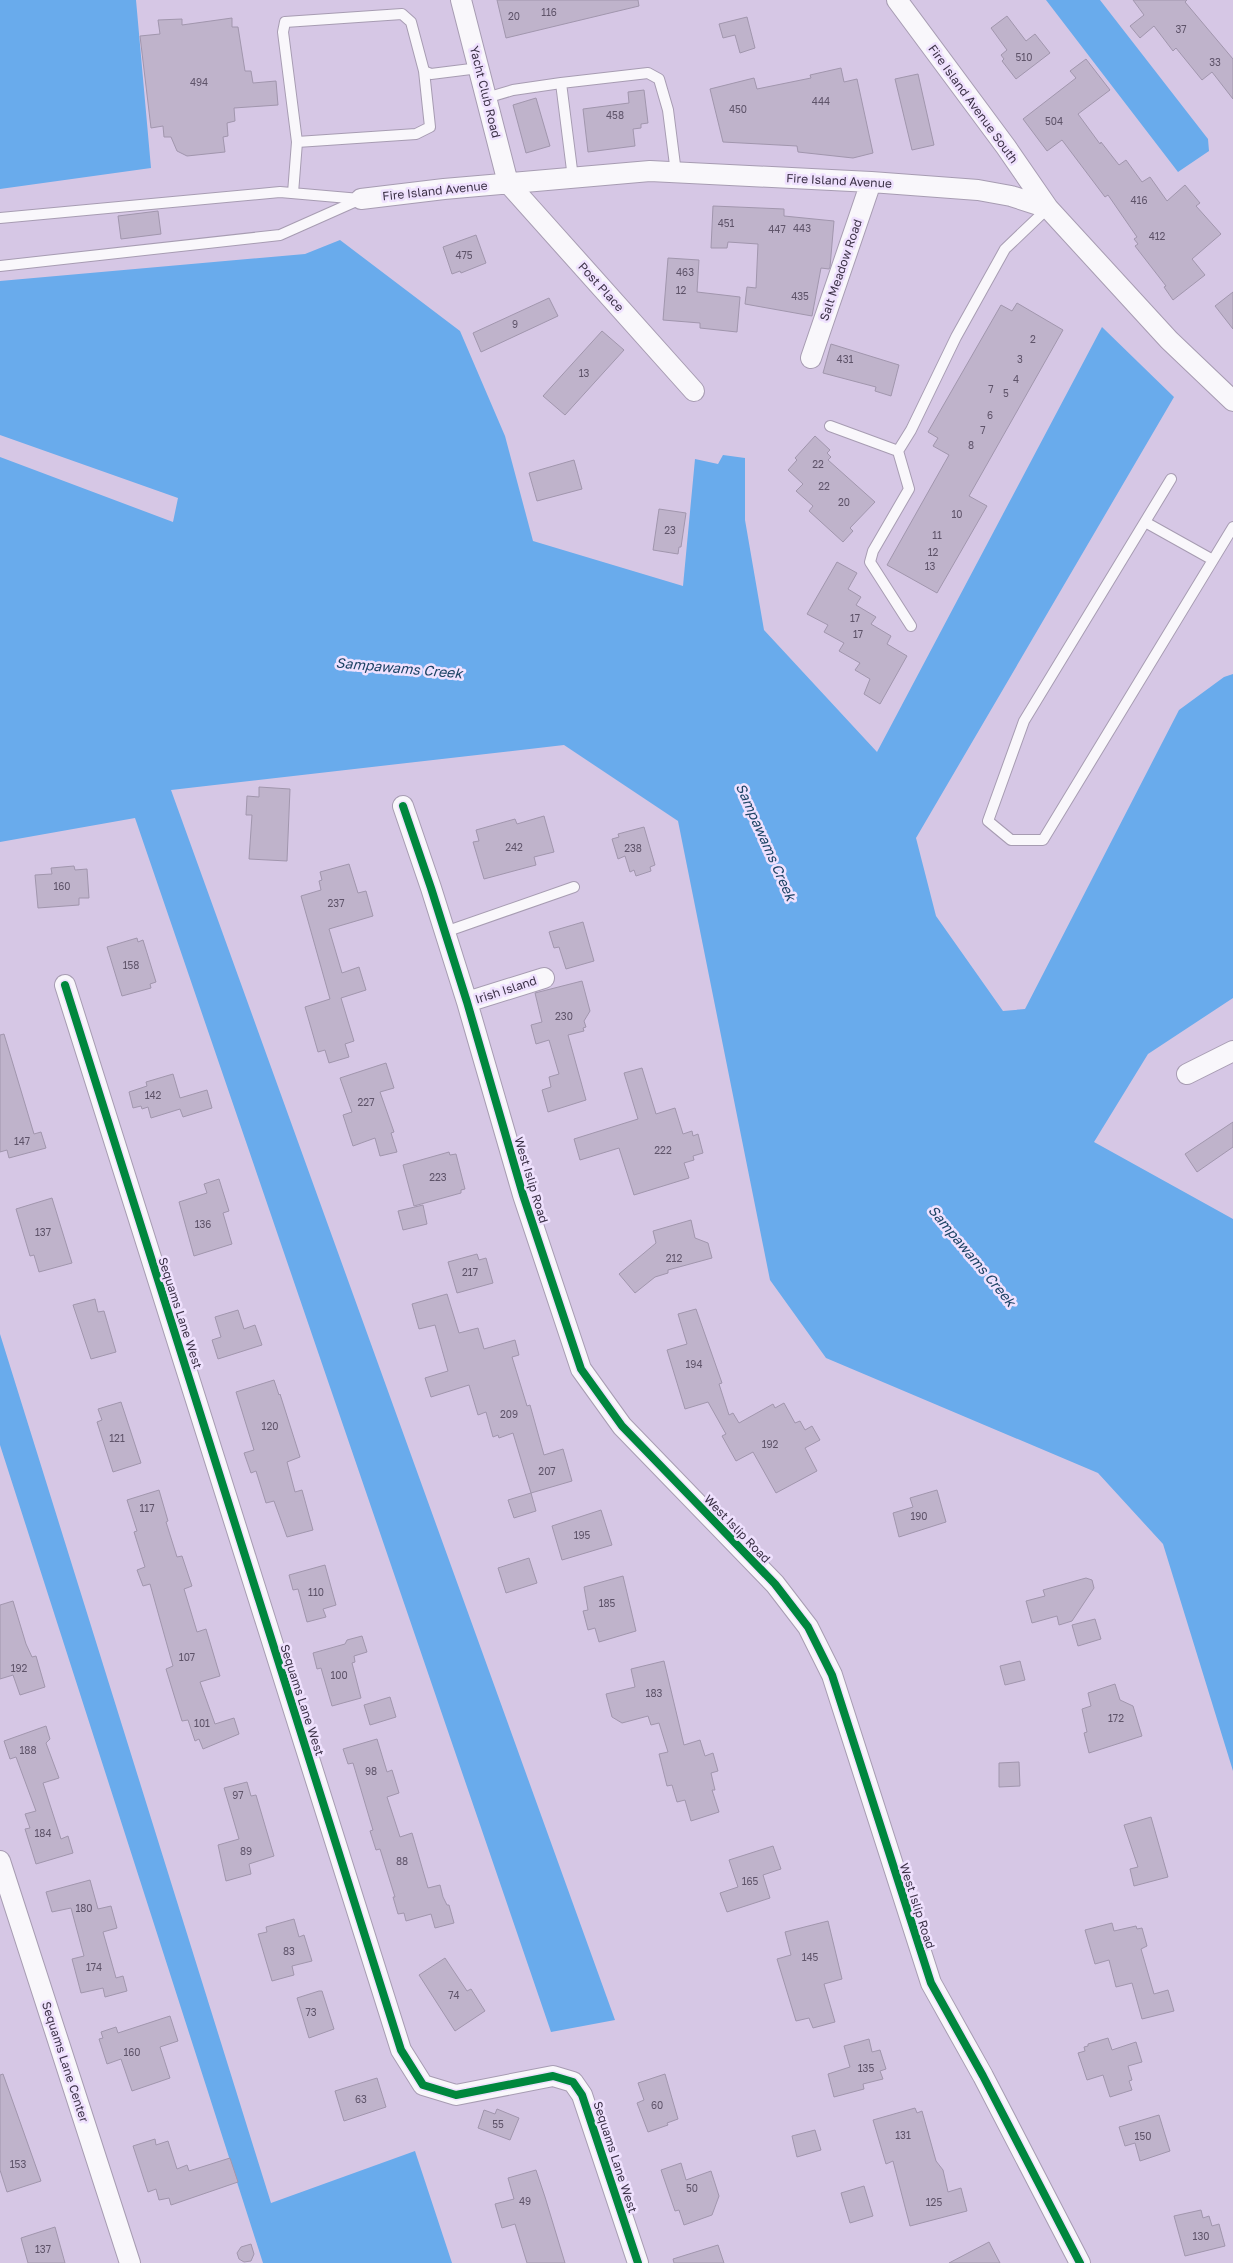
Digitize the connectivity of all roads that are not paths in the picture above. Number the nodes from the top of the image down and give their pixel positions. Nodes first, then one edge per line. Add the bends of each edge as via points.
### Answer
1 (461, 0) edge
2 (896, 0) edge
3 (478, 68) junction
4 (424, 71) junction
5 (561, 83) junction
6 (486, 98) junction
7 (296, 142) junction
8 (676, 172) junction
9 (573, 178) junction
10 (871, 182) junction
11 (508, 183) junction
12 (293, 193) junction
13 (361, 199) junction
14 (1048, 208) junction
15 (0, 218) edge
16 (0, 266) edge
17 (811, 358) dead end
18 (694, 391) dead end
19 (1233, 401) edge
20 (830, 426) dead end
21 (898, 451) junction
22 (1171, 479) dead end
23 (1145, 522) junction
24 (1233, 527) edge
25 (1213, 560) junction
26 (911, 626) dead end
27 (403, 806) dead end
28 (574, 887) dead end
29 (445, 932) junction
30 (544, 978) dead end
31 (64, 985) dead end
32 (467, 1002) junction
33 (1233, 1051) edge
34 (1187, 1074) dead end
35 (0, 1861) edge
36 (130, 2263) edge
37 (638, 2263) edge
38 (1080, 2263) edge

1 - 3 street, Yacht Club Road
2 - 14 street, Fire Island Avenue South
3 - 4 lane via 431,74
3 - 6 street, Yacht Club Road
4 - 7 lane via 430,127 416,134
4 - 7 lane via 411,22 402,14 285,22 283,32
5 - 6 lane via 513,90
5 - 8 lane via 648,73 659,79 668,110
5 - 9 lane
6 - 11 street, Yacht Club Road
7 - 12 lane
8 - 9 street, Fire Island Avenue via 650,171
8 - 10 street, Fire Island Avenue
9 - 11 street, Fire Island Avenue
10 - 14 street, Fire Island Avenue via 978,190 1012,196
10 - 17 street, Salt Meadow Road
11 - 13 street, Fire Island Avenue
11 - 18 street, Post Place
12 - 13 lane
12 - 15 lane
13 - 16 lane via 280,235
14 - 19 street, Fire Island Avenue via 1169,340
14 - 21 lane via 1004,249
20 - 21 lane
21 - 26 lane via 909,489 870,562
22 - 23 lane
23 - 25 lane
23 - 25 lane via 1024,722 988,821 1011,840 1043,840
24 - 25 lane
27 - 29 street, West Islip Road
28 - 29 lane
29 - 32 street, West Islip Road
30 - 32 street, Irish Island
31 - 37 street, Sequams Lane West via 401,2050 423,2086 456,2095 553,2076 573,2082 582,2095
32 - 38 street, West Islip Road via 523,1195 581,1369 622,1426 774,1584 808,1626 832,1675 931,1983
33 - 34 street
35 - 36 street, Sequams Lane Center

